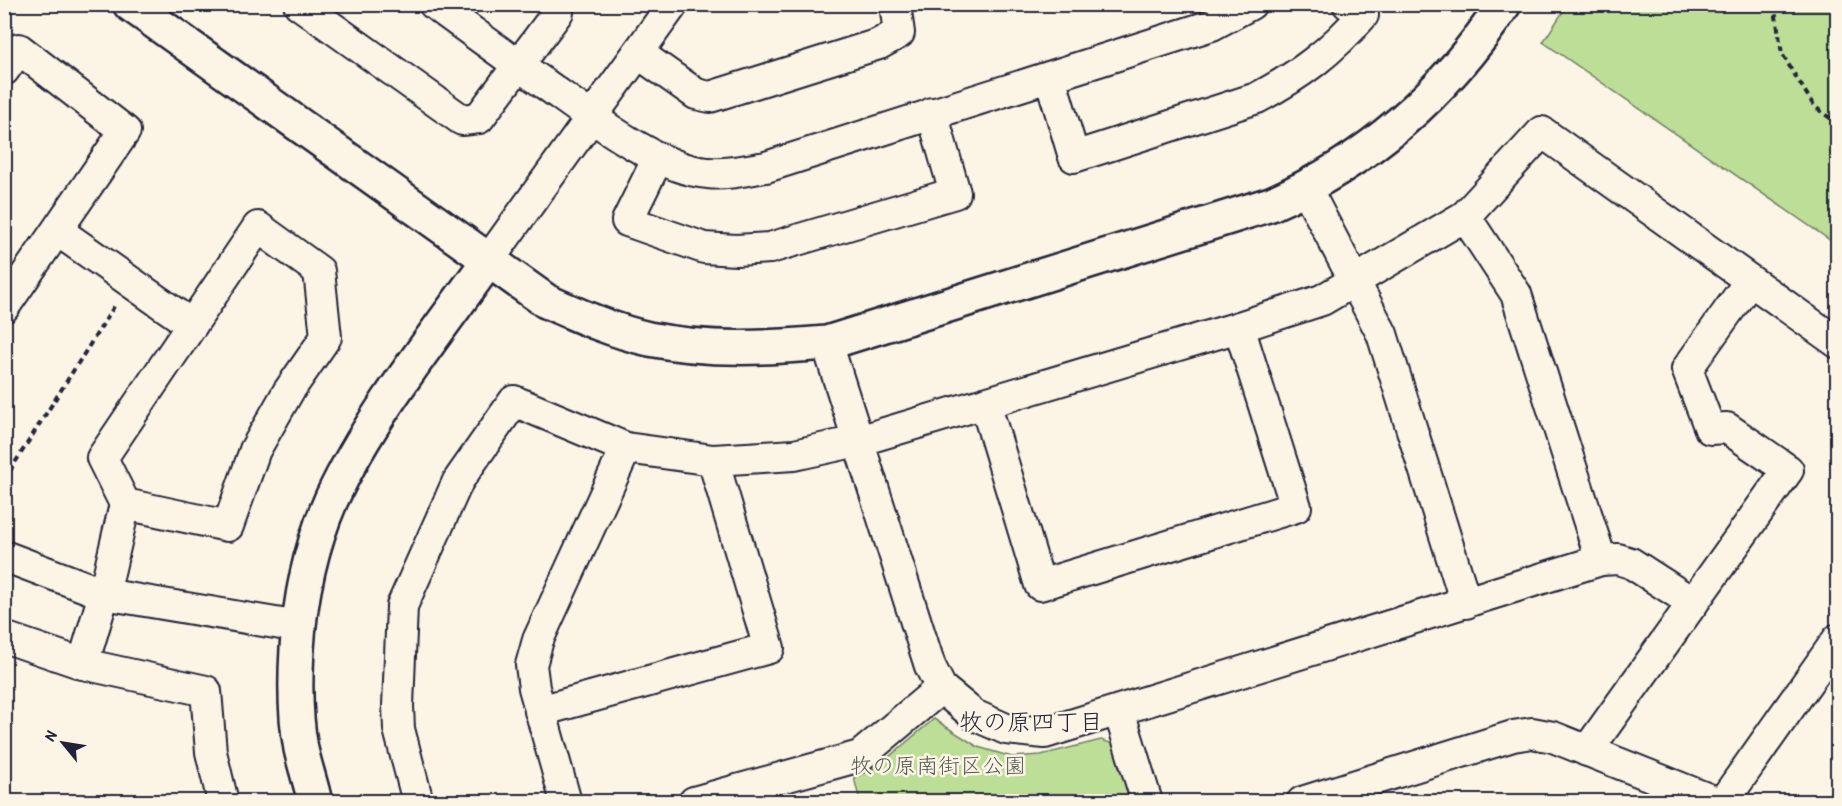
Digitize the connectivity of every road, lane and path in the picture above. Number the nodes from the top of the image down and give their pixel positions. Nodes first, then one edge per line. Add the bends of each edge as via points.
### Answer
1 (130, 4) edge
2 (299, 4) edge
3 (434, 4) edge
4 (555, 4) edge
5 (673, 4) edge
6 (895, 4) edge
7 (1251, 4) edge
8 (1348, 4) edge
9 (1504, 4) edge
10 (1774, 4) edge
11 (9, 53) edge
12 (638, 53) junction
13 (518, 65) junction
14 (1050, 77) junction
15 (932, 113) junction
16 (592, 118) junction
17 (1838, 124) edge
18 (658, 158) junction
19 (1306, 188) junction
20 (1465, 216) junction
21 (58, 231) junction
22 (488, 261) junction
23 (1355, 280) junction
24 (130, 281) junction
25 (1749, 282) junction
26 (4, 308) edge
27 (192, 325) junction
28 (1239, 327) junction
29 (827, 343) junction
30 (1838, 343) edge
31 (985, 404) junction
32 (858, 441) junction
33 (626, 448) junction
34 (713, 460) junction
35 (4, 480) edge
36 (125, 504) junction
37 (4, 556) edge
38 (1600, 560) junction
39 (104, 594) junction
40 (1466, 603) junction
41 (1693, 603) junction
42 (298, 627) junction
43 (4, 637) edge
44 (1838, 639) edge
45 (83, 664) junction
46 (941, 688) junction
47 (540, 711) junction
48 (1119, 711) junction
49 (1587, 751) junction
50 (223, 801) edge
51 (315, 801) edge
52 (418, 801) edge
53 (566, 801) edge
54 (694, 801) edge
55 (1147, 801) edge
56 (1302, 801) edge
57 (1716, 801) edge
58 (1723, 801) edge

1 - 22 street
2 - 13 street via 462,120 479,118
3 - 13 street
4 - 13 street via 558,12
5 - 12 street
6 - 12 street via 899,33 879,45 710,97 696,94
7 - 14 street via 1212,25
8 - 14 street via 1363,15 1316,63 1285,84 1257,98 1074,157
9 - 19 street via 1460,65 1411,115 1348,163
10 - 17 path via 1782,54 1814,106
11 - 21 street via 125,131
12 - 16 street
13 - 16 street
14 - 15 street
15 - 18 street via 766,167 736,172 707,173
15 - 18 street via 956,193 770,248 704,248 627,221
16 - 18 street
16 - 22 street
19 - 23 street
19 - 29 street via 1271,204
20 - 23 street
20 - 25 street via 1542,132
20 - 38 street via 1516,294
21 - 24 street
21 - 26 street
22 - 29 street via 546,301 596,323 649,339 769,348
22 - 42 street via 371,426 351,461 317,539
23 - 28 street via 1322,300
23 - 40 street via 1382,334
24 - 27 street
24 - 35 path
25 - 30 street
25 - 41 street via 1687,369 1710,429 1727,428 1788,470
27 - 36 street via 102,458
27 - 36 street via 258,227 319,271 326,337 255,450 228,526
28 - 31 street
28 - 31 street via 1296,507 1040,585
29 - 32 street
31 - 32 street
32 - 34 street via 794,455
32 - 46 street via 930,666
33 - 34 street
33 - 47 street via 538,640 531,664
33 - 52 street via 514,401 458,481 402,606 399,729
34 - 47 street via 769,648
36 - 39 street
37 - 39 street
38 - 40 street
38 - 41 street via 1631,563
39 - 42 street
39 - 45 street
40 - 48 street
41 - 49 street
42 - 51 street via 296,705 301,749
43 - 45 street
44 - 58 street
45 - 50 street via 206,691 212,752
46 - 48 street via 974,715 1006,729 1046,733
46 - 54 street via 860,756
47 - 53 street
48 - 55 street
49 - 56 street via 1553,736 1513,736
49 - 57 street

